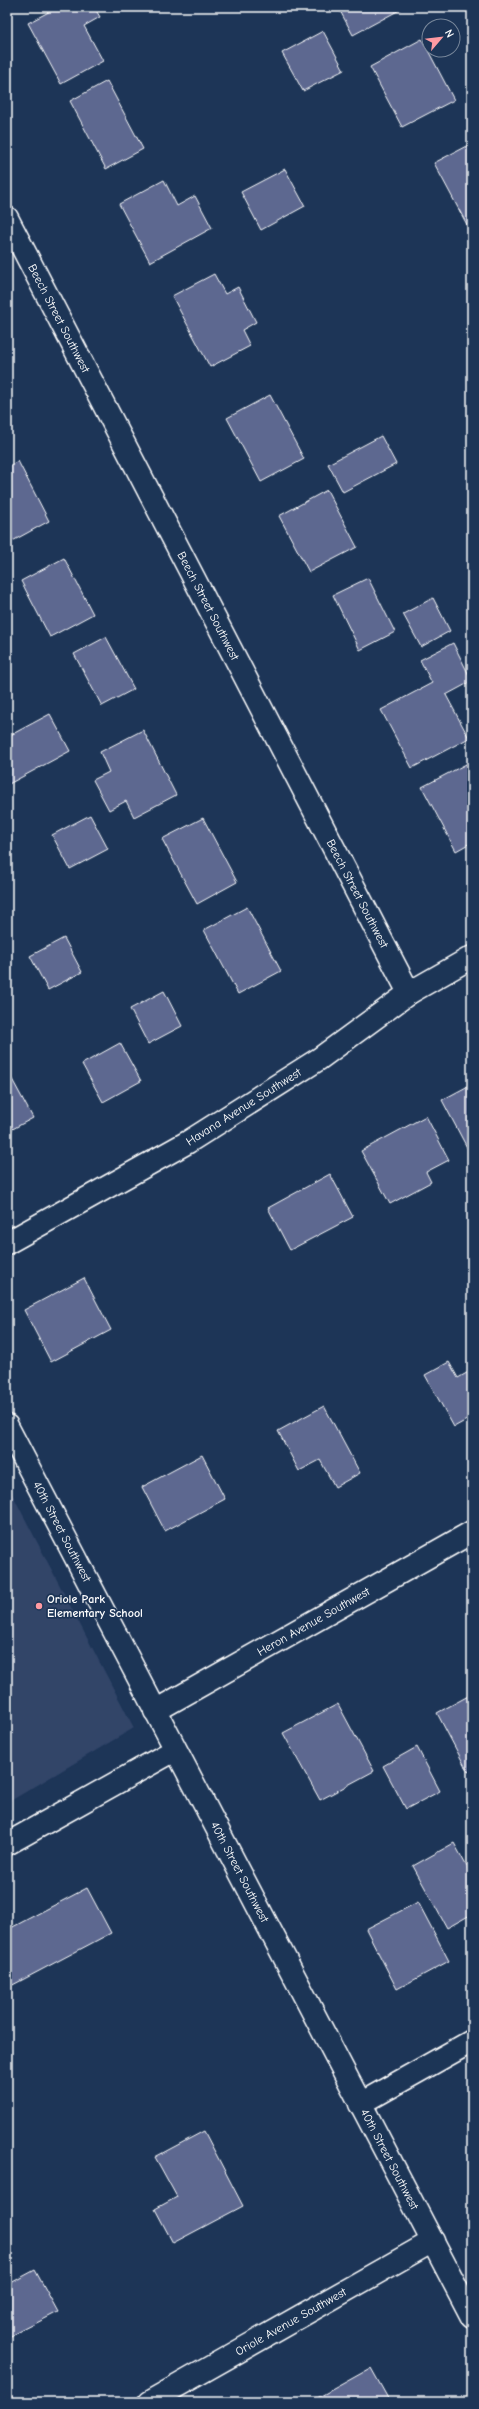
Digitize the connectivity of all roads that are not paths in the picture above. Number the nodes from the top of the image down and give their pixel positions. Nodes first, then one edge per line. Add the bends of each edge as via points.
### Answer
1 (7, 218) edge
2 (472, 957) edge
3 (409, 993) junction
4 (7, 1243) edge
5 (10, 1437) edge
6 (472, 1532) edge
7 (155, 1710) junction
8 (175, 1750) junction
9 (7, 1844) edge
10 (472, 2041) edge
11 (360, 2104) junction
12 (433, 2241) junction
13 (472, 2317) edge
14 (149, 2402) edge

1 - 3 street, Beech Street Southwest
2 - 3 street, Havana Avenue Southwest
3 - 4 street, Havana Avenue Southwest via 319,1059 188,1142
5 - 7 street, 40th Street Southwest
6 - 7 street, Heron Avenue Southwest
7 - 8 street, 40th Street Southwest
8 - 9 street
8 - 11 street, 40th Street Southwest
10 - 11 street
11 - 12 street, 40th Street Southwest
12 - 13 street, 40th Street Southwest
12 - 14 street, Oriole Avenue Southwest

